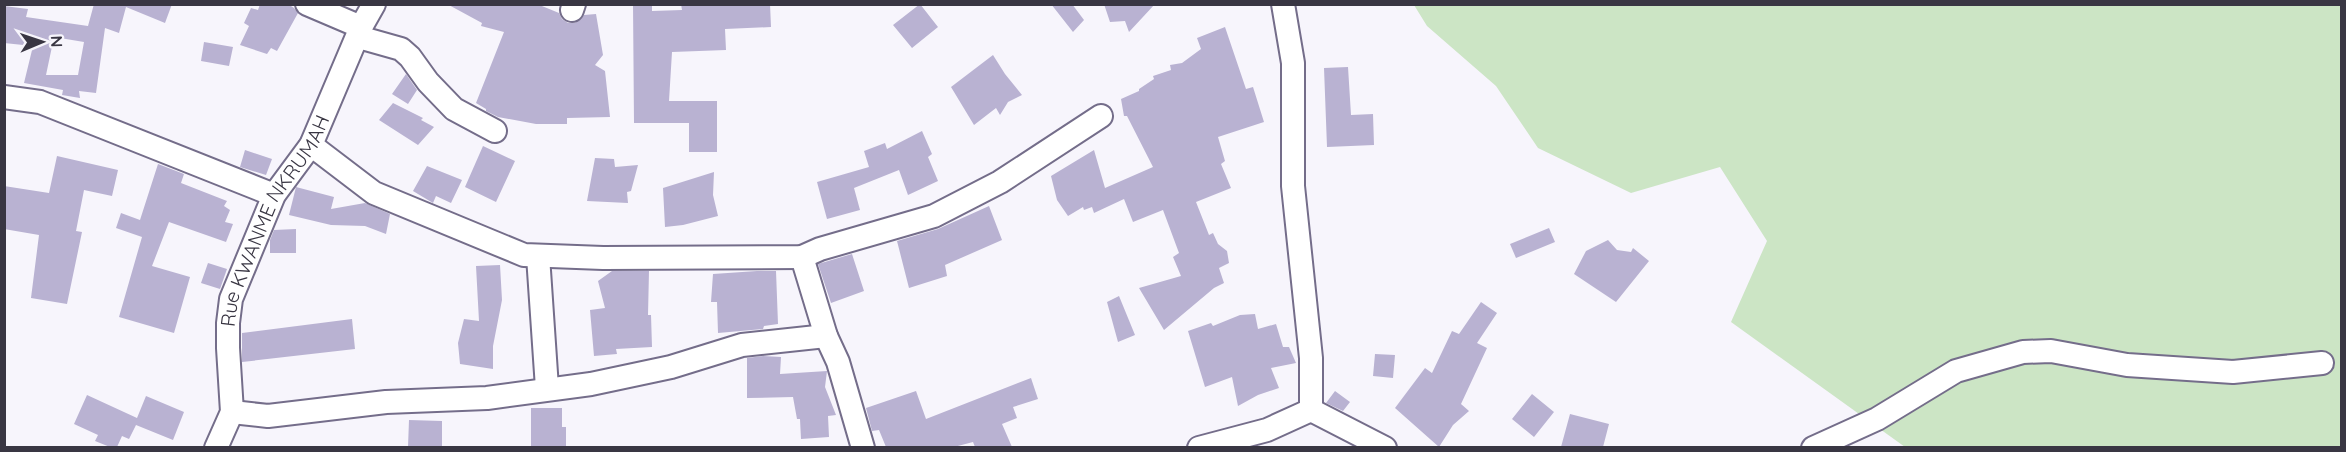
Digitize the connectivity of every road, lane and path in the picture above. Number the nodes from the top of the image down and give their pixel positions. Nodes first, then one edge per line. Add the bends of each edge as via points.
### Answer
1 (307, 4) edge
2 (374, 4) edge
3 (1283, 4) edge
4 (361, 27) junction
5 (4, 97) edge
6 (1101, 116) dead end
7 (495, 131) dead end
8 (311, 145) junction
9 (274, 195) junction
10 (538, 256) junction
11 (802, 257) junction
12 (826, 336) junction
13 (2322, 363) dead end
14 (548, 388) junction
15 (1311, 410) junction
16 (232, 412) junction
17 (216, 447) edge
18 (863, 447) edge
19 (1199, 447) edge
20 (1385, 447) edge
21 (1813, 447) edge

1 - 4 street
2 - 4 street, Rue KWANME NKRUMAH
3 - 15 street via 1293,63 1293,186 1311,358
4 - 7 street via 362,38 401,49 454,109
4 - 8 street, Rue KWANME NKRUMAH
5 - 9 street via 40,102
6 - 11 street via 1000,182 933,216
8 - 9 street, Rue KWANME NKRUMAH
8 - 10 street via 374,193 524,255
9 - 16 street, Rue KWANME NKRUMAH via 231,299 228,348
10 - 11 street
10 - 14 street
11 - 12 street
12 - 14 street via 742,345 671,367 591,384
12 - 18 street via 838,362
13 - 21 street via 2233,372 2127,365 2051,351 2023,352 1956,371 1877,419
14 - 16 street via 487,398 386,402 268,416
15 - 19 street via 1267,430
15 - 20 street
16 - 17 street, Rue KWANME NKRUMAH

